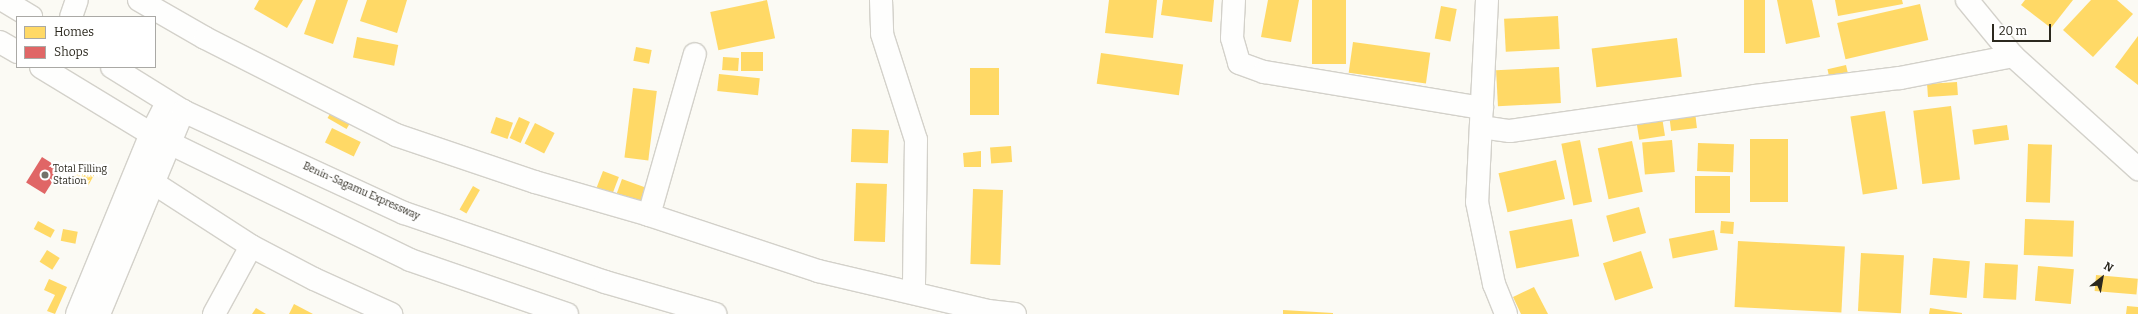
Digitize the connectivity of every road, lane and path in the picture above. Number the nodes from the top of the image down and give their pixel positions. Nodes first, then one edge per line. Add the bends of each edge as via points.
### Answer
1 (3, 0) edge
2 (77, 0) edge
3 (139, 0) edge
4 (881, 0) edge
5 (1234, 0) edge
6 (1487, 0) edge
7 (1967, 0) edge
8 (29, 16) edge
9 (71, 16) edge
10 (0, 42) edge
11 (16, 51) edge
12 (695, 54) dead end
13 (2013, 56) junction
14 (42, 68) edge
15 (114, 68) edge
16 (175, 106) junction
17 (1481, 118) junction
18 (160, 139) junction
19 (2138, 170) edge
20 (152, 182) junction
21 (649, 215) junction
22 (251, 246) junction
23 (914, 292) junction
24 (77, 314) edge
25 (99, 314) edge
26 (214, 314) edge
27 (391, 314) edge
28 (567, 314) edge
29 (716, 314) edge
30 (1015, 314) edge
31 (1506, 314) edge

1 - 8 main road
2 - 9 main road
3 - 21 main road via 205,38 396,135 535,182
4 - 23 main road via 882,34 916,140
5 - 17 main road via 1232,38 1239,63 1264,72
6 - 17 main road
7 - 13 main road
10 - 11 main road
12 - 21 main road
13 - 17 main road via 1900,78 1510,131
13 - 19 main road
14 - 18 main road
15 - 16 main road, Benin-Sagamu Expressway
16 - 18 main road
16 - 29 main road, Benin-Sagamu Expressway via 404,213 605,282
17 - 31 main road via 1477,202 1494,284
18 - 20 main road
18 - 24 main road
18 - 28 main road via 410,260
20 - 22 main road
20 - 25 main road
21 - 23 main road via 818,271
22 - 26 main road
22 - 27 main road via 314,280
23 - 30 main road via 988,311

